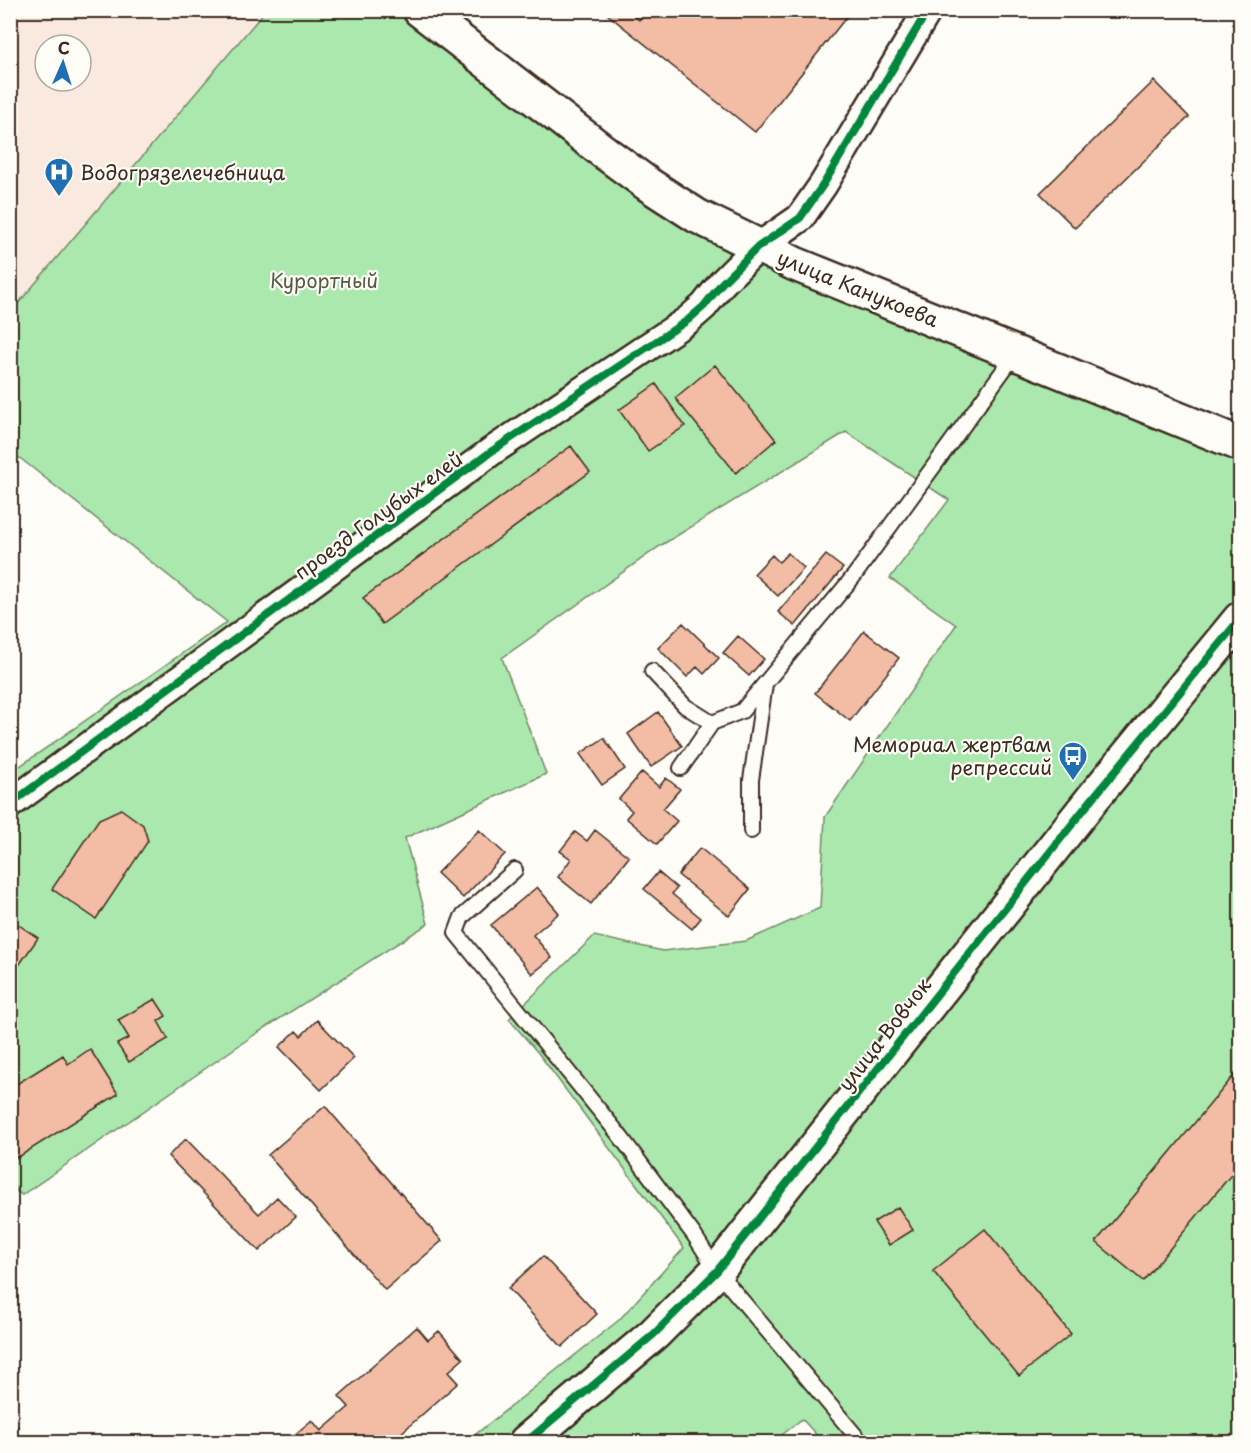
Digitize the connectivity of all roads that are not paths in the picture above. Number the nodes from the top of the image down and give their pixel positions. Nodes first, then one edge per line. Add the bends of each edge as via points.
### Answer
1 (420, 10) edge
2 (928, 10) edge
3 (758, 247) junction
4 (1016, 352) junction
5 (1240, 444) edge
6 (1240, 619) edge
7 (652, 670) dead end
8 (765, 683) junction
9 (712, 723) junction
10 (681, 768) dead end
11 (10, 804) edge
12 (751, 831) dead end
13 (515, 870) dead end
14 (717, 1271) junction
15 (526, 1443) edge
16 (861, 1443) edge

1 - 3 street, улица Канукоева via 649,185 697,216
2 - 3 street, проезд Голубых елей via 800,218
3 - 4 street, улица Канукоева
3 - 11 street, проезд Голубых елей via 688,320 492,452
4 - 5 street, улица Канукоева
4 - 8 lane via 854,576
6 - 14 street, улица Вовчок
7 - 9 lane via 685,706
8 - 9 lane via 742,711
8 - 12 lane via 751,780
9 - 10 lane
13 - 14 lane via 462,917 456,933 620,1136
14 - 15 street, улица Вовчок via 654,1334
14 - 16 lane

